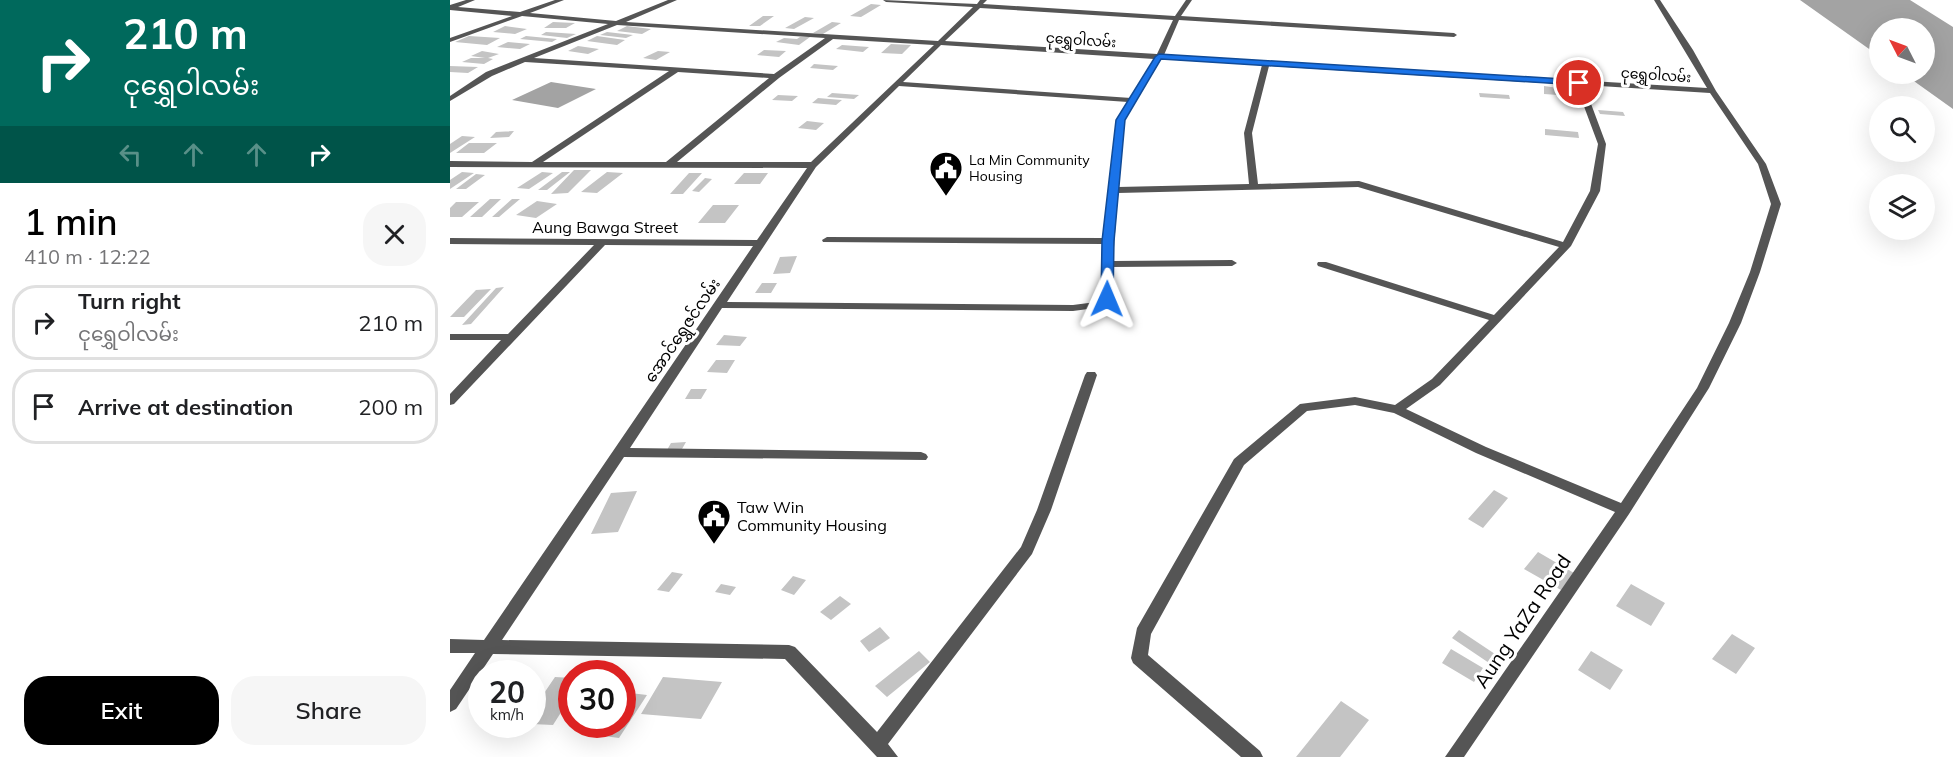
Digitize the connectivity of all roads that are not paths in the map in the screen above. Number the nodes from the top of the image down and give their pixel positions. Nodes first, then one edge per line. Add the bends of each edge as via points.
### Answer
1 (472, 0) edge
2 (561, 0) edge
3 (674, 0) edge
4 (886, 0) edge
5 (1188, 0) edge
6 (1658, 0) edge
7 (982, 3) edge
8 (450, 8) edge
9 (518, 16) junction
10 (1177, 17) junction
11 (616, 23) junction
12 (1454, 35) dead end
13 (831, 37) junction
14 (450, 40) edge
15 (939, 43) junction
16 (1159, 57) junction
17 (525, 60) junction
18 (1266, 63) junction
19 (676, 70) junction
20 (776, 76) junction
21 (1579, 83) junction
22 (897, 84) junction
23 (1712, 91) junction
24 (450, 99) edge
25 (1132, 100) junction
26 (450, 164) edge
27 (533, 164) junction
28 (668, 165) junction
29 (813, 165) junction
30 (1254, 186) junction
31 (1113, 190) junction
32 (827, 240) dead end
33 (450, 241) edge
34 (1108, 241) junction
35 (602, 242) junction
36 (760, 243) junction
37 (1566, 246) junction
38 (1232, 263) dead end
39 (1107, 264) junction
40 (1323, 264) dead end
41 (719, 305) junction
42 (1497, 319) junction
43 (450, 337) edge
44 (509, 337) junction
45 (1091, 375) dead end
46 (450, 401) edge
47 (1397, 410) junction
48 (621, 452) junction
49 (921, 457) dead end
50 (1624, 510) junction
51 (450, 646) edge
52 (491, 647) junction
53 (450, 704) edge
54 (877, 745) junction
55 (889, 757) edge
56 (1254, 757) edge
57 (1454, 757) edge

1 - 8 street
2 - 9 street
3 - 11 street
4 - 7 street
5 - 10 street
6 - 23 street, Aung YaZa Road
7 - 10 street
7 - 15 street, အောင်ရွှေဇင်လမ်း
8 - 9 street, ငုရွှေဝါလမ်း
9 - 11 street, ငုရွှေဝါလမ်း
9 - 14 street
10 - 12 street
10 - 16 street
11 - 13 street, ငုရွှေဝါလမ်း
11 - 17 street
13 - 15 street, ငုရွှေဝါလမ်း
13 - 20 street
15 - 16 street, ငုရွှေဝါလမ်း
15 - 22 street, အောင်ရွှေဇင်လမ်း
16 - 18 street, ငုရွှေဝါလမ်း
16 - 25 street
17 - 19 street
17 - 24 street via 489,74
18 - 21 street, ငုရွှေဝါလမ်း
18 - 30 street via 1248,133
19 - 20 street
19 - 27 street
20 - 28 street
21 - 23 street, ငုရွှေဝါလမ်း
21 - 37 street via 1602,144 1595,191
22 - 25 street
22 - 29 street, အောင်ရွှေဇင်လမ်း
23 - 50 street, Aung YaZa Road via 1762,164 1776,204 1743,303 1708,379
25 - 31 street via 1121,120
26 - 27 street
27 - 28 street
28 - 29 street
29 - 36 street, အောင်ရွှေဇင်လမ်း
30 - 31 street
30 - 37 street via 1359,184
31 - 34 street
32 - 34 street
33 - 35 street, Aung Bawga Street
34 - 39 street
35 - 36 street, Aung Bawga Street
35 - 44 street
36 - 41 street, အောင်ရွှေဇင်လမ်း
37 - 42 street
38 - 39 street
39 - 41 street via 1107,299 1099,305 1073,308
40 - 42 street
41 - 48 street, အောင်ရွှေဇင်လမ်း
42 - 47 street via 1436,382
43 - 44 street
44 - 46 street
45 - 54 street via 1027,550
47 - 50 street
47 - 56 street via 1355,401 1304,407 1239,462 1143,633 1139,658
48 - 49 street
48 - 52 street, အောင်ရွှေဇင်လမ်း
50 - 57 street, Aung YaZa Road
51 - 52 street
52 - 53 street, အောင်ရွှေဇင်လမ်း
52 - 54 street via 789,652
54 - 55 street

